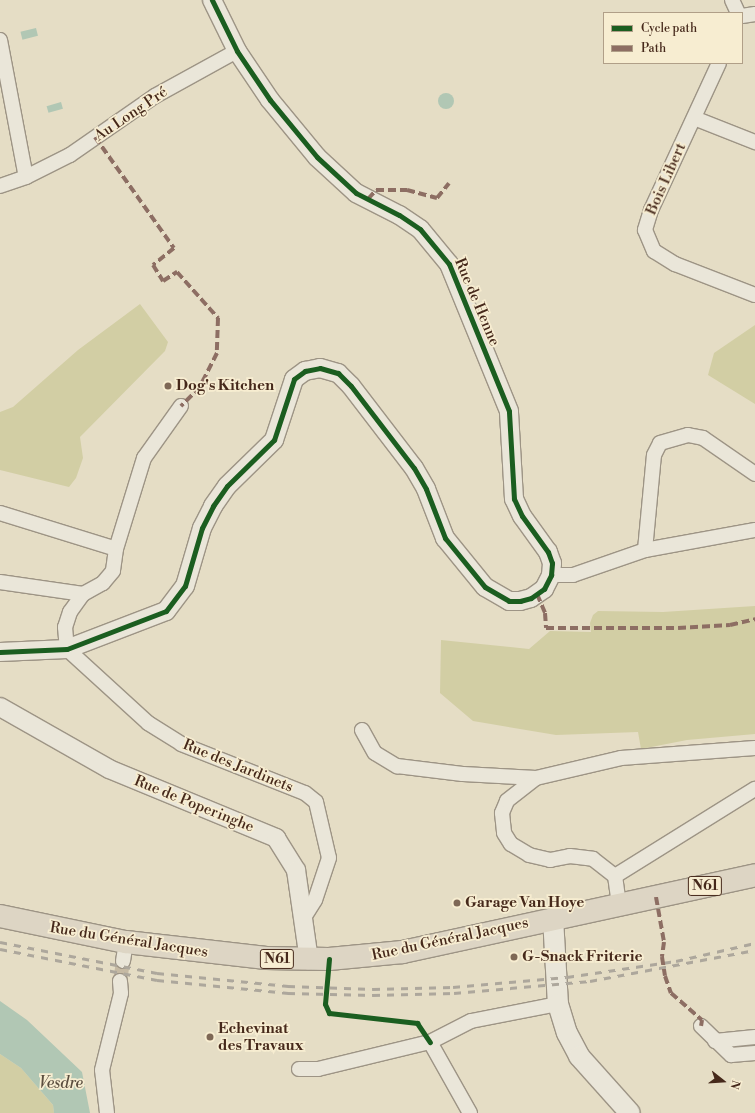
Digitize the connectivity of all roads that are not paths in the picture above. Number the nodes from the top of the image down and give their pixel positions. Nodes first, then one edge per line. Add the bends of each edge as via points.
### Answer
1 (212, 0) edge
2 (732, 0) edge
3 (738, 12) edge
4 (755, 14) edge
5 (743, 16) edge
6 (0, 40) edge
7 (236, 51) junction
8 (719, 64) edge
9 (694, 118) junction
10 (755, 142) edge
11 (26, 177) junction
12 (0, 186) edge
13 (755, 295) edge
14 (181, 406) dead end
15 (755, 474) edge
16 (0, 513) edge
17 (755, 530) edge
18 (116, 549) junction
19 (645, 550) junction
20 (551, 575) junction
21 (0, 582) edge
22 (83, 594) junction
23 (67, 650) junction
24 (0, 652) edge
25 (0, 707) edge
26 (362, 730) dead end
27 (755, 748) edge
28 (536, 778) junction
29 (755, 790) edge
30 (755, 875) edge
31 (615, 876) junction
32 (619, 904) junction
33 (0, 916) edge
34 (553, 918) junction
35 (304, 919) junction
36 (309, 960) junction
37 (120, 981) tunnel mouth
38 (558, 1004) junction
39 (701, 1026) dead end
40 (755, 1037) edge
41 (715, 1041) junction
42 (430, 1042) junction
43 (755, 1053) edge
44 (299, 1069) dead end
45 (107, 1113) edge
46 (470, 1113) edge
47 (630, 1113) edge

1 - 7 street, Rue de Henne
2 - 3 street
4 - 5 street
6 - 11 street
7 - 11 street, Au Long Pré via 155,96 70,155
7 - 20 street, Rue de Henne via 270,100 336,176 356,193 420,229 449,264 509,411 514,499 522,516 548,552 552,563
8 - 9 street, Bois Libert
9 - 10 street
9 - 13 street, Bois Libert via 651,210 645,230 654,251 675,264
11 - 12 street, Au Long Pré
14 - 18 street via 144,458
15 - 19 street via 703,438 688,435 660,443 654,455
16 - 18 street
17 - 19 street
18 - 22 street via 112,571 103,583
19 - 20 street via 573,575
20 - 23 street via 544,589 531,598 520,601 509,601 485,587 445,538 426,489 414,468 351,386 338,373 320,368 305,371 294,379 274,440 227,486 213,506 202,528 185,586 176,602 166,611
21 - 22 street
22 - 23 street via 67,620 64,638
23 - 24 street
23 - 35 street, Rue des Jardinets via 142,718 181,744 306,794 316,802 329,858 314,900
25 - 35 street, Rue de Poperinghe via 109,769 276,838 296,870
26 - 28 street via 374,753 397,766 463,774
27 - 28 street via 621,758
28 - 31 street via 506,801 502,813 504,833 511,844 529,855 550,860 570,856 593,859
29 - 31 street
30 - 32 main road, Rue du Général Jacques / N61
31 - 32 street
32 - 34 main road, Rue du Général Jacques / N61
33 - 36 main road, Rue du Général Jacques / N61 via 124,952
34 - 36 main road, Rue du Général Jacques / N61 via 403,952
34 - 38 main road
35 - 36 street, Rue de Poperinghe
37 - 45 street via 121,993 102,1070
38 - 42 street via 471,1021
38 - 47 main road via 567,1033 579,1056
39 - 41 street
40 - 41 street
41 - 43 street via 731,1055
42 - 44 street via 318,1069
42 - 46 street

